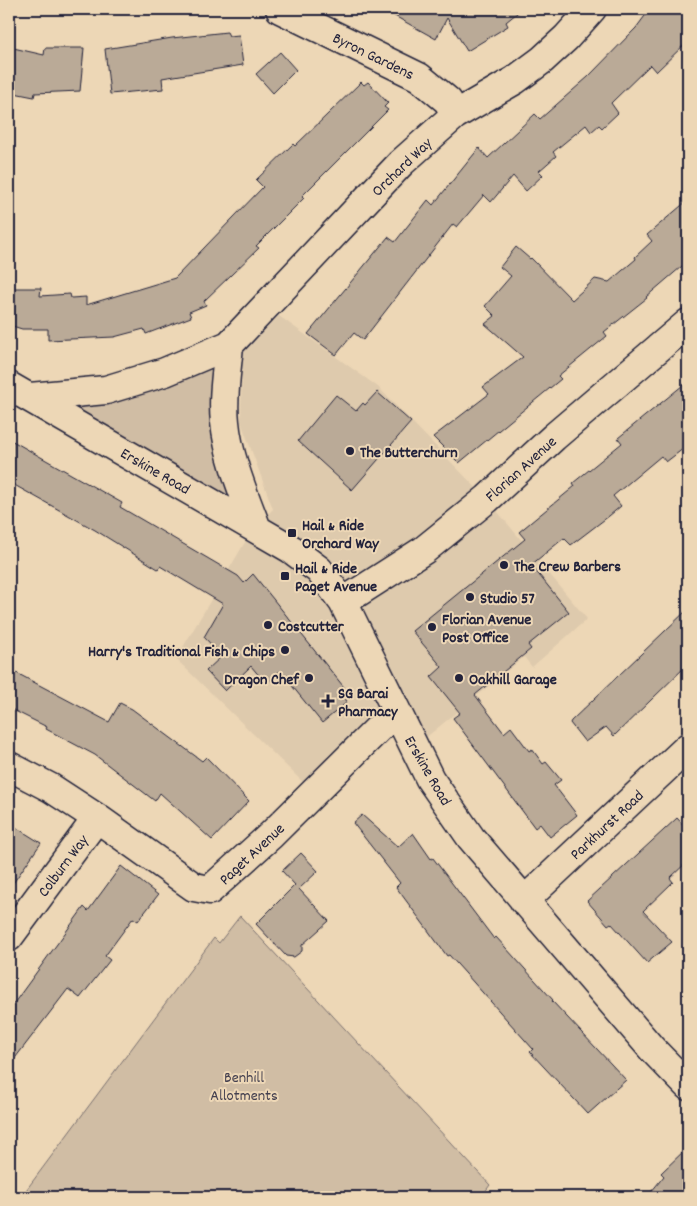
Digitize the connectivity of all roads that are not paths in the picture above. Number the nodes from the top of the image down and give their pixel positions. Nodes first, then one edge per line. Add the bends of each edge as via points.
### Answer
1 (280, 9) edge
2 (592, 9) edge
3 (455, 115) junction
4 (688, 322) edge
5 (229, 345) junction
6 (19, 391) edge
7 (257, 529) junction
8 (342, 602) junction
9 (396, 711) junction
10 (688, 747) edge
11 (9, 766) edge
12 (97, 818) junction
13 (524, 900) junction
14 (9, 937) edge
15 (688, 1086) edge

1 - 3 street, Byron Gardens via 420,77 448,101
2 - 3 street, Orchard Way via 542,60
3 - 5 street, Orchard Way via 401,162
4 - 8 street, Florian Avenue via 487,499 431,544
5 - 6 street, Orchard Way via 165,372 106,390
5 - 7 street via 225,423 236,471
6 - 7 street, Erskine Road
7 - 8 street, Erskine Road via 291,548 320,570
8 - 9 street, Erskine Road
9 - 12 street, Paget Avenue via 271,835 210,890 194,887
9 - 13 street, Erskine Road via 430,779 471,838
10 - 13 street, Parkhurst Road
11 - 12 street, Paget Avenue
12 - 14 street, Colburn Way
13 - 15 street, Erskine Road via 652,1049

